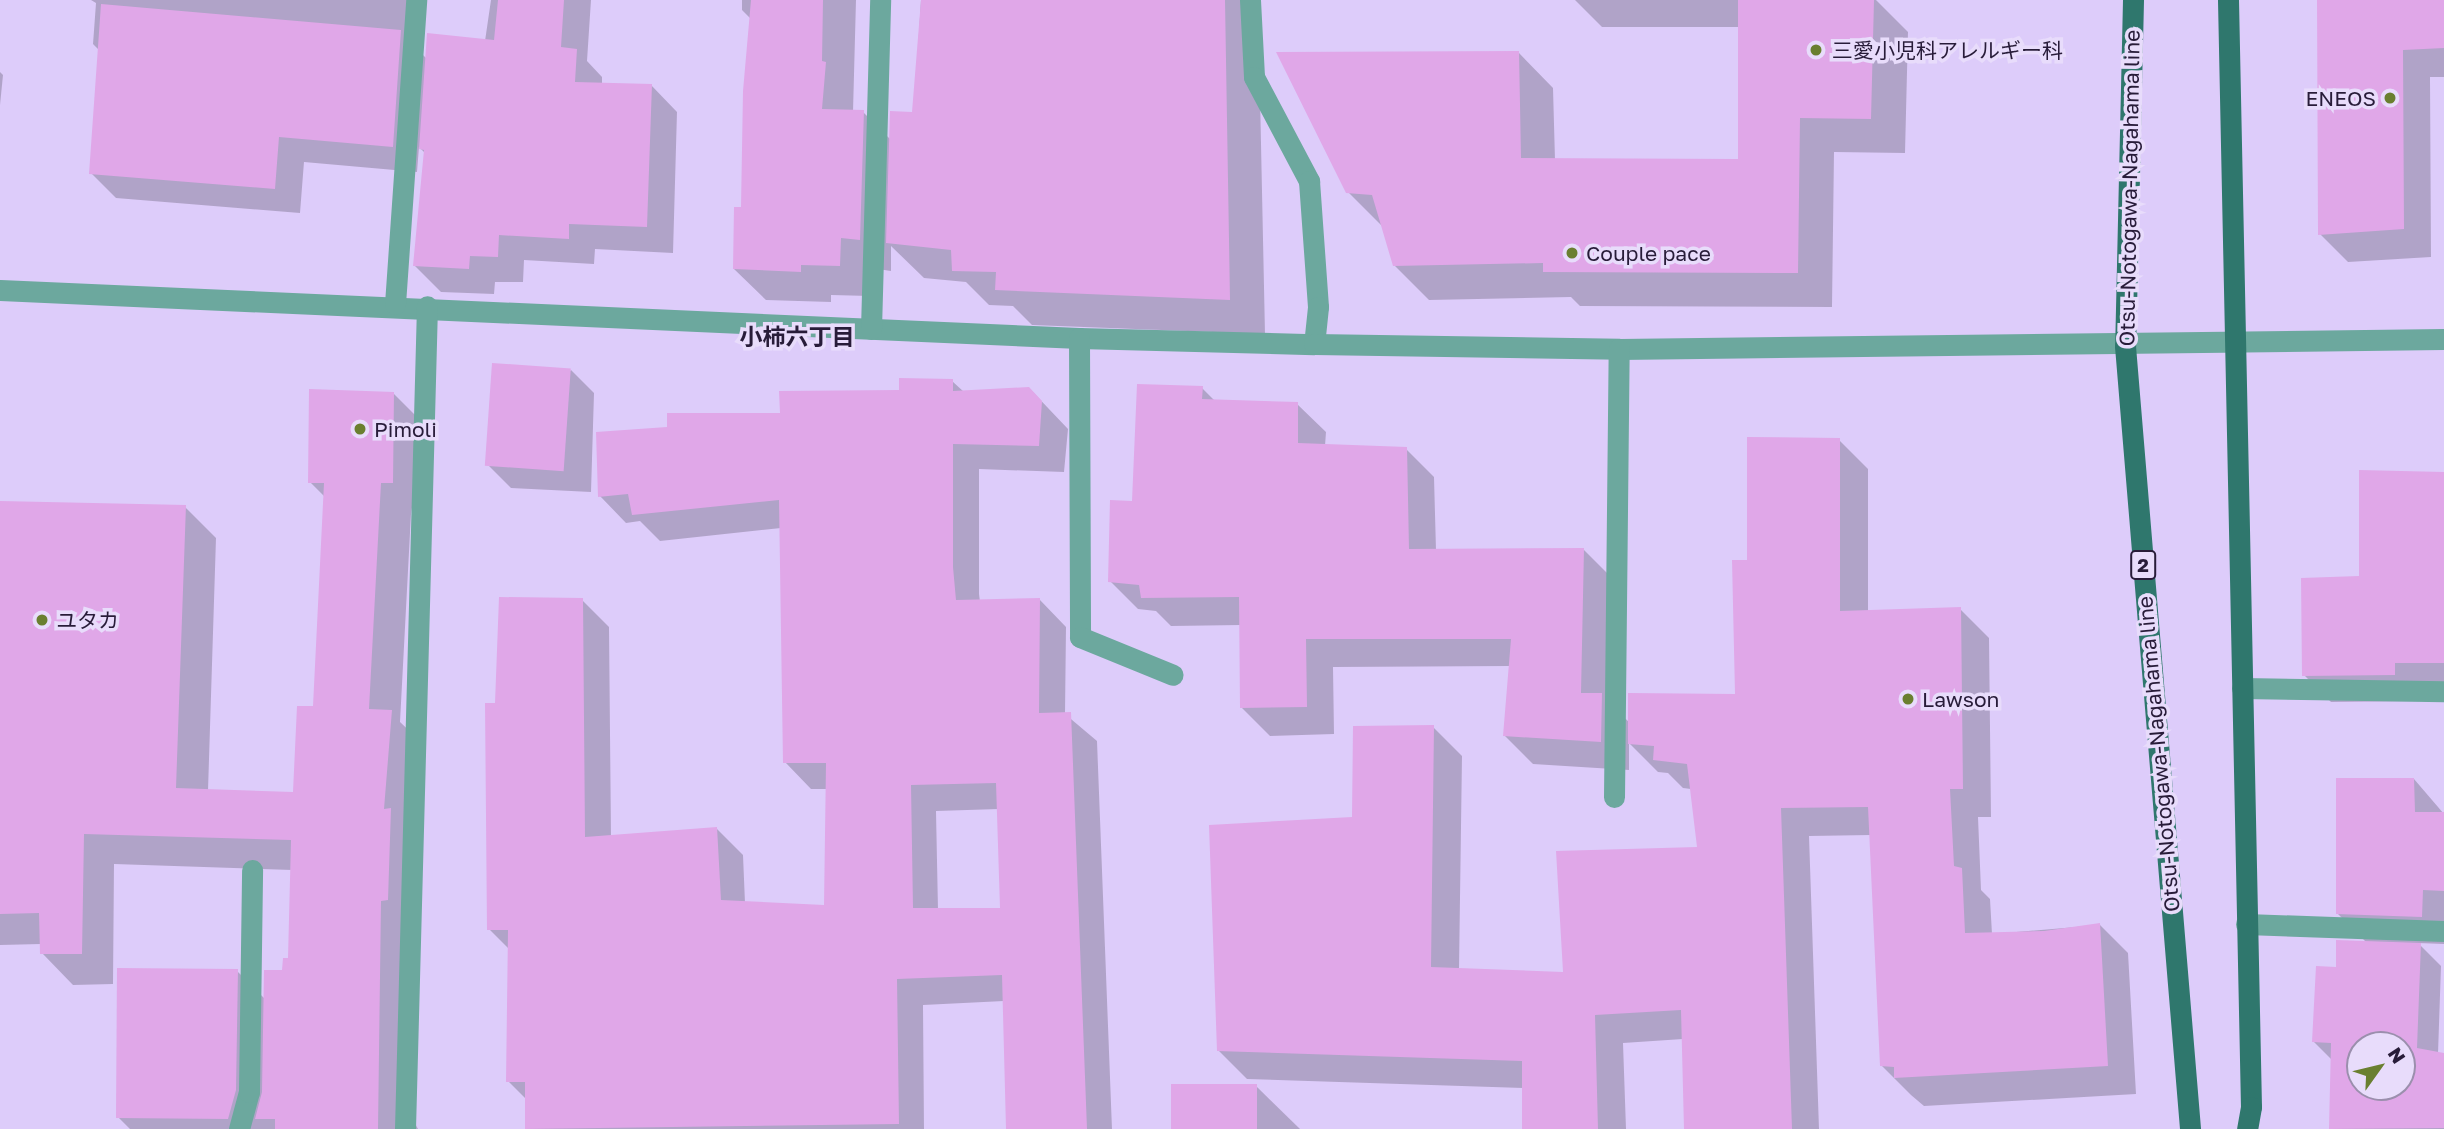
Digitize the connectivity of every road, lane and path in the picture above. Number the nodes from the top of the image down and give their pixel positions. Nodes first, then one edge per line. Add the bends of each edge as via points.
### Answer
1 (416, 0) edge
2 (880, 0) edge
3 (1250, 0) edge
4 (2133, 0) edge
5 (2228, 0) edge
6 (0, 290) edge
7 (395, 304) junction
8 (427, 306) junction
9 (871, 329) junction
10 (1079, 338) junction
11 (2444, 339) edge
12 (1314, 344) junction
13 (2234, 345) junction
14 (2125, 346) junction
15 (1619, 349) junction
16 (1173, 675) dead end
17 (2242, 688) junction
18 (2444, 691) edge
19 (1614, 797) dead end
20 (252, 870) dead end
21 (2246, 924) junction
22 (2444, 931) edge
23 (239, 1129) edge
24 (405, 1129) edge
25 (2190, 1129) edge
26 (2247, 1129) edge

1 - 7 street
2 - 9 street
3 - 12 street via 1254,77 1309,181 1318,307
4 - 14 main road, Otsu-Notogawa-Nagahama line / 2
5 - 13 main road
6 - 7 street
7 - 8 street
8 - 9 street
8 - 24 street
9 - 10 street
10 - 12 street
10 - 16 street via 1080,637
11 - 13 street
12 - 15 street
13 - 14 street
13 - 17 main road
14 - 15 street
14 - 25 main road, Otsu-Notogawa-Nagahama line / 2
15 - 19 street
17 - 18 street
17 - 21 main road
20 - 23 street via 249,1092
21 - 22 street
21 - 26 main road

